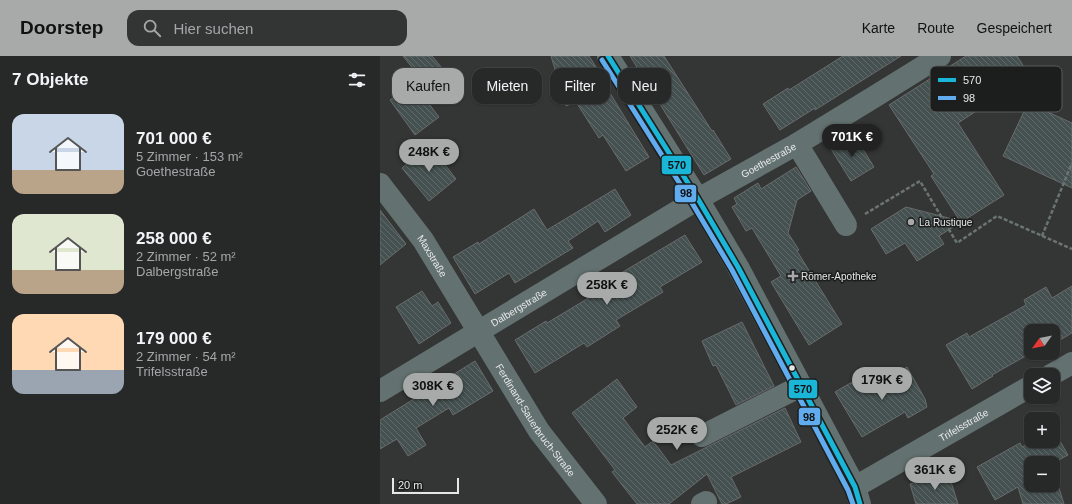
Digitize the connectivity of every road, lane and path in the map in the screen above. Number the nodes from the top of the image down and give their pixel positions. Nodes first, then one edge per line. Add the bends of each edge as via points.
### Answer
1 (608, 56) edge
2 (940, 56) edge
3 (797, 144) junction
4 (1072, 162) edge
5 (380, 184) edge
6 (698, 199) junction
7 (846, 225) joint
8 (1042, 236) junction
9 (1072, 249) edge
10 (479, 332) junction
11 (1072, 363) edge
12 (1060, 370) edge
13 (801, 386) junction
14 (1024, 390) edge
15 (380, 392) edge
16 (702, 436) dead end
17 (857, 495) edge
18 (596, 504) edge

1 - 6 street
2 - 3 street, Goethestraße
3 - 6 street, Goethestraße
3 - 7 street
4 - 8 path
5 - 10 street, Maxstraße via 423,240
6 - 10 street, Dalbergstraße
6 - 13 street via 738,267
7 - 8 path via 920,181 958,243 997,216
8 - 9 path
10 - 15 street, Dalbergstraße
10 - 18 street, Ferdinand-Sauerbruch-Straße via 539,431
11 - 12 street
13 - 16 street
13 - 17 street
14 - 17 street, Trifelsstraße

